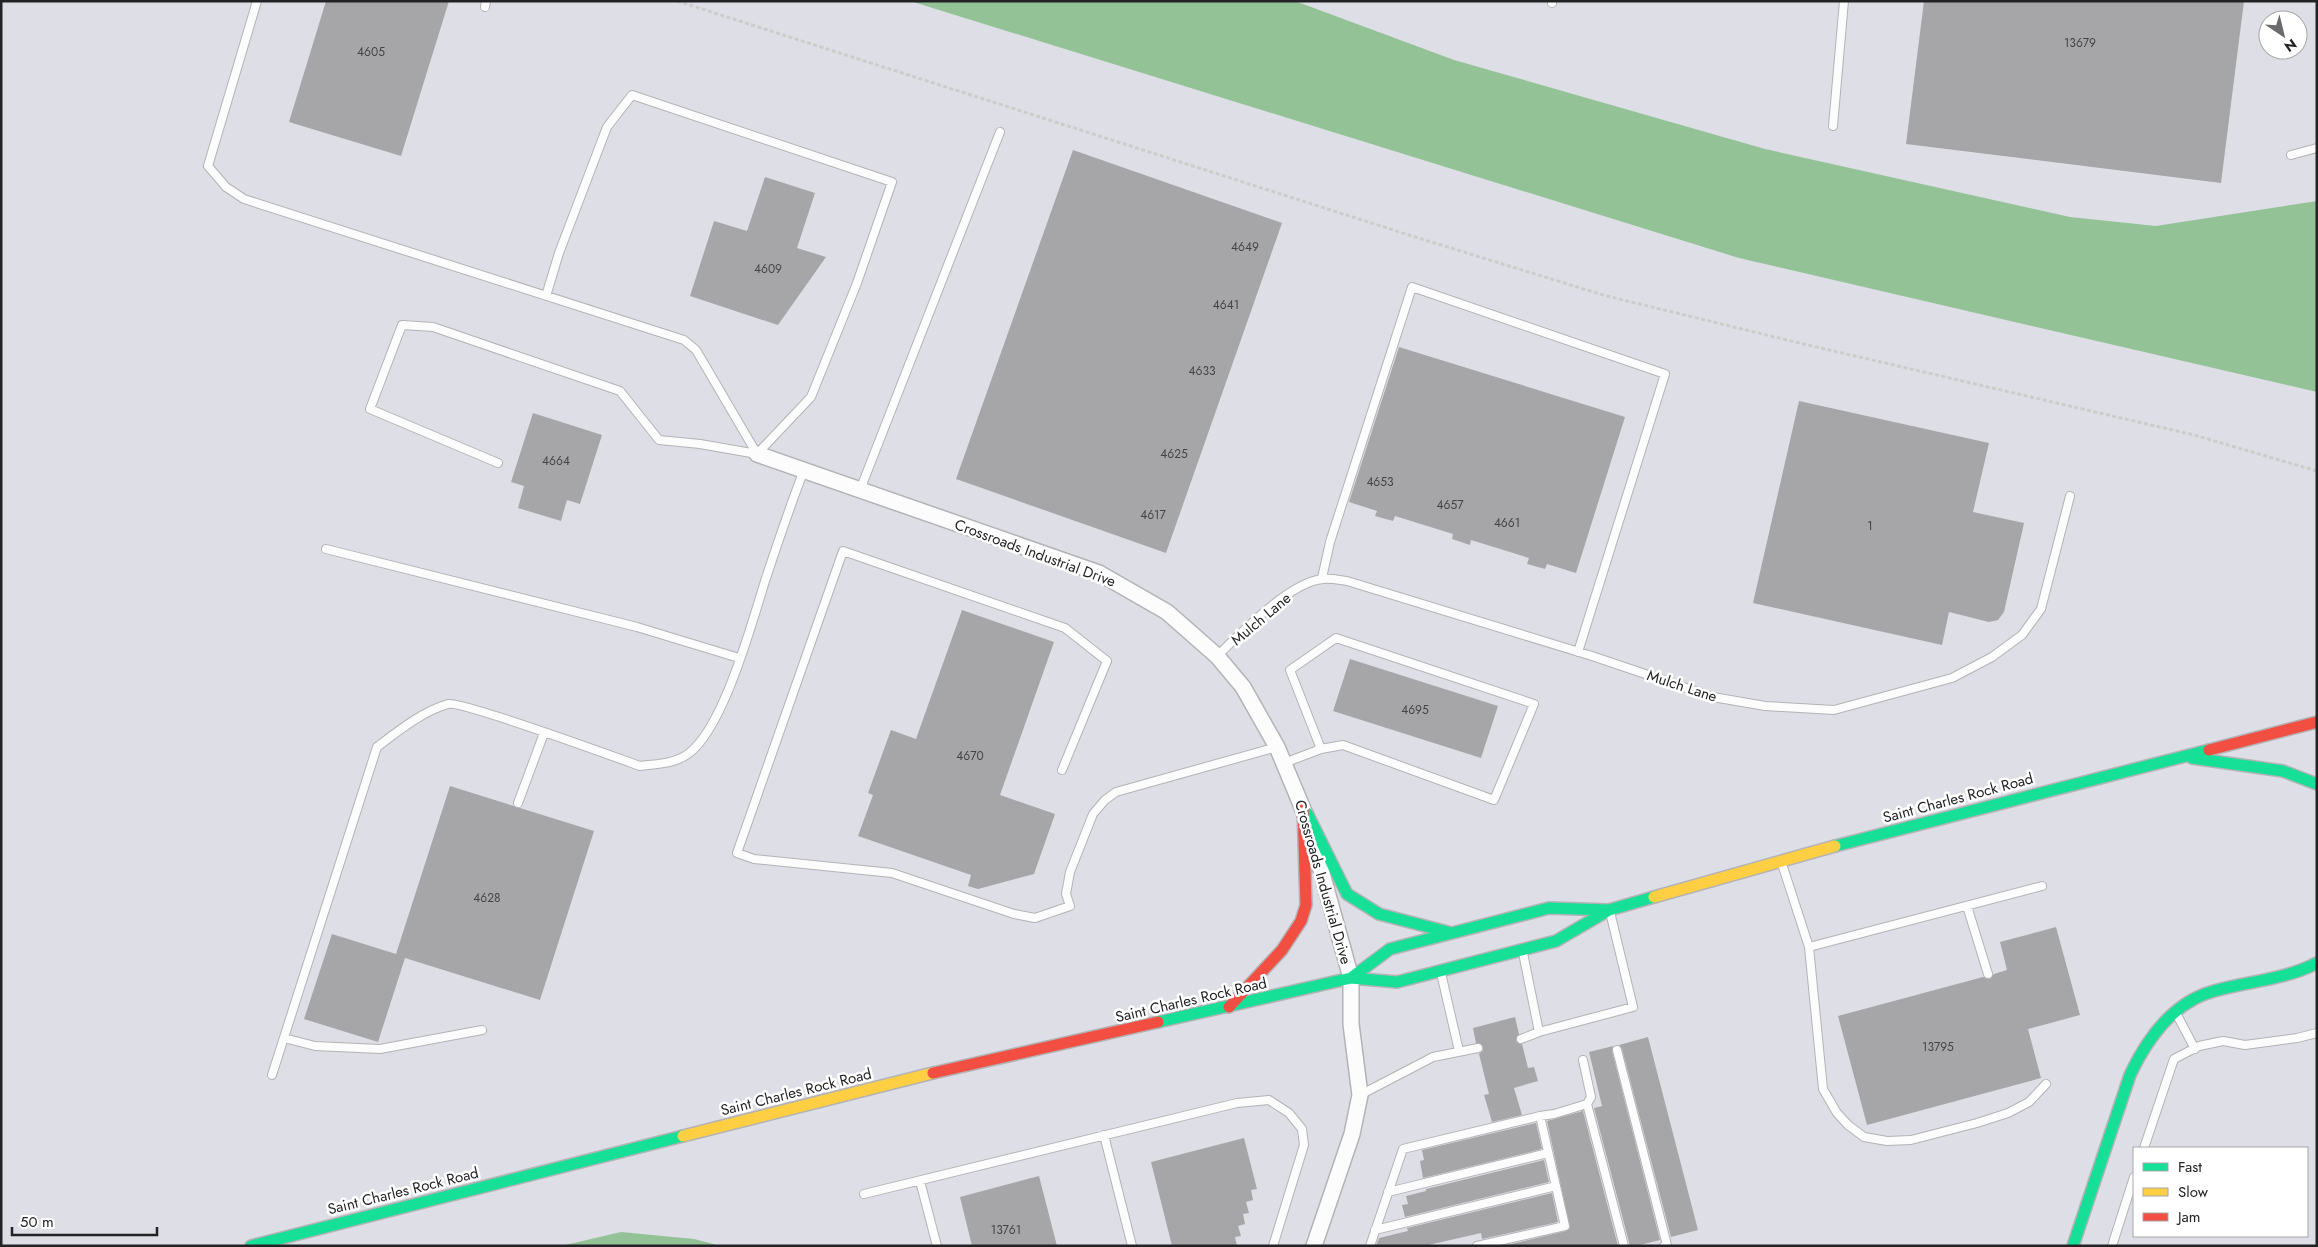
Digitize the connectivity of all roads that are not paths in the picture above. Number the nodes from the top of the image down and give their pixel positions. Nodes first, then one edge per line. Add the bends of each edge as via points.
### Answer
1 (257, 1) edge
2 (1844, 1) edge
3 (1833, 126) dead end
4 (1000, 132) dead end
5 (2317, 148) edge
6 (2291, 155) dead end
7 (546, 296) junction
8 (758, 454) junction
9 (498, 463) dead end
10 (804, 470) junction
11 (860, 490) junction
12 (2070, 496) dead end
13 (326, 550) dead end
14 (1322, 578) junction
15 (1578, 652) junction
16 (1217, 656) junction
17 (739, 658) junction
18 (2317, 722) edge
19 (544, 733) junction
20 (1277, 747) junction
21 (1321, 749) junction
22 (2180, 756) junction
23 (1284, 763) junction
24 (1062, 770) dead end
25 (2317, 784) edge
26 (518, 803) dead end
27 (1304, 807) junction
28 (1781, 862) junction
29 (2042, 886) dead end
30 (1967, 906) junction
31 (1609, 910) junction
32 (1452, 934) junction
33 (1810, 947) junction
34 (1522, 950) junction
35 (2317, 963) edge
36 (1441, 971) junction
37 (1988, 974) dead end
38 (1351, 978) junction
39 (1229, 1006) junction
40 (2176, 1012) junction
41 (482, 1030) dead end
42 (1539, 1032) junction
43 (2317, 1033) edge
44 (284, 1038) junction
45 (1521, 1039) dead end
46 (1478, 1048) dead end
47 (2195, 1049) junction
48 (1617, 1050) dead end
49 (1459, 1051) junction
50 (1583, 1060) dead end
51 (272, 1075) dead end
52 (2046, 1084) dead end
53 (1360, 1095) junction
54 (1587, 1104) junction
55 (1540, 1116) junction
56 (1104, 1135) junction
57 (2144, 1147) edge
58 (1548, 1153) junction
59 (920, 1180) junction
60 (2133, 1180) edge
61 (1556, 1186) junction
62 (1388, 1192) junction
63 (864, 1194) dead end
64 (1375, 1230) junction
65 (250, 1246) edge
66 (937, 1246) edge
67 (1132, 1246) edge
68 (1273, 1246) edge
69 (1314, 1246) edge
70 (1370, 1246) edge
71 (1477, 1246) edge
72 (1624, 1246) edge
73 (1664, 1246) edge
74 (2073, 1246) edge
75 (2112, 1246) edge

1 - 7 lane via 208,166 226,187 244,199
2 - 3 lane
4 - 11 lane
5 - 6 lane
7 - 8 lane via 684,340 696,350
7 - 8 lane via 607,127 632,95 892,182 857,283 811,397
8 - 9 lane via 659,440 620,391 433,328 402,325 370,409
8 - 10 street, Crossroads Industrial Drive
10 - 11 street, Crossroads Industrial Drive
10 - 17 lane
11 - 16 street, Crossroads Industrial Drive via 1098,573 1167,612
12 - 15 lane, Mulch Lane via 2040,609 2022,636 1992,657 1952,678 1834,710 1765,706 1713,697
13 - 17 lane via 637,627
14 - 15 lane, Mulch Lane via 1347,581
14 - 15 lane via 1330,542 1412,287 1665,374
14 - 16 lane, Mulch Lane via 1301,586 1269,608
16 - 20 street, Crossroads Industrial Drive via 1243,687
17 - 19 lane via 711,727 688,754 668,763 640,766
18 - 22 main road, Saint Charles Rock Road
19 - 26 lane
19 - 44 lane via 450,704 407,724 377,747
20 - 23 street, Crossroads Industrial Drive
20 - 24 lane via 1116,792 1093,814 1070,872 1066,894 1070,906 1035,918 892,873 754,859 737,853 842,551 1065,628 1107,661
21 - 21 lane via 1343,745 1494,800 1534,704 1336,638 1290,670
21 - 23 lane
22 - 25 main road via 2283,771
22 - 28 main road, Saint Charles Rock Road
23 - 27 street, Crossroads Industrial Drive
27 - 32 main road via 1347,894 1379,914
27 - 38 street, Crossroads Industrial Drive
27 - 39 main road via 1306,905 1301,921 1282,950
28 - 31 main road, Saint Charles Rock Road
28 - 33 lane
29 - 30 lane
30 - 33 lane
30 - 37 lane
31 - 32 main road, Saint Charles Rock Road via 1549,908
31 - 34 main road, Saint Charles Rock Road via 1556,941
31 - 42 lane via 1633,1007
32 - 38 main road, Saint Charles Rock Road via 1390,949
33 - 52 lane via 1823,1089 1848,1125 1864,1137 1911,1140 1977,1123 2029,1102
34 - 36 main road, Saint Charles Rock Road
34 - 42 lane
35 - 40 main road via 2273,979 2200,996
36 - 38 main road, Saint Charles Rock Road via 1397,982
36 - 49 lane
38 - 39 main road, Saint Charles Rock Road
38 - 53 street, Crossroads Industrial Drive via 1351,1024
39 - 65 main road, Saint Charles Rock Road via 931,1073
40 - 47 lane
40 - 74 main road via 2155,1031 2141,1050 2130,1074
41 - 44 lane via 380,1049 315,1046
42 - 45 lane
43 - 47 lane via 2245,1045 2223,1041
44 - 51 lane
46 - 49 lane
47 - 57 lane via 2174,1059
48 - 73 lane via 1667,1245
49 - 53 lane via 1433,1057
50 - 54 lane via 1591,1097
53 - 69 street, Crossroads Industrial Drive via 1352,1134
54 - 55 lane
54 - 72 lane
55 - 58 lane
55 - 62 lane via 1403,1149
56 - 59 lane
56 - 67 lane
56 - 68 lane via 1237,1102 1269,1100 1276,1104 1289,1113 1302,1129 1304,1144
58 - 61 lane
58 - 62 lane
59 - 63 lane
59 - 66 lane
60 - 75 lane
61 - 64 lane
61 - 71 lane via 1565,1226
62 - 64 lane
64 - 70 lane

